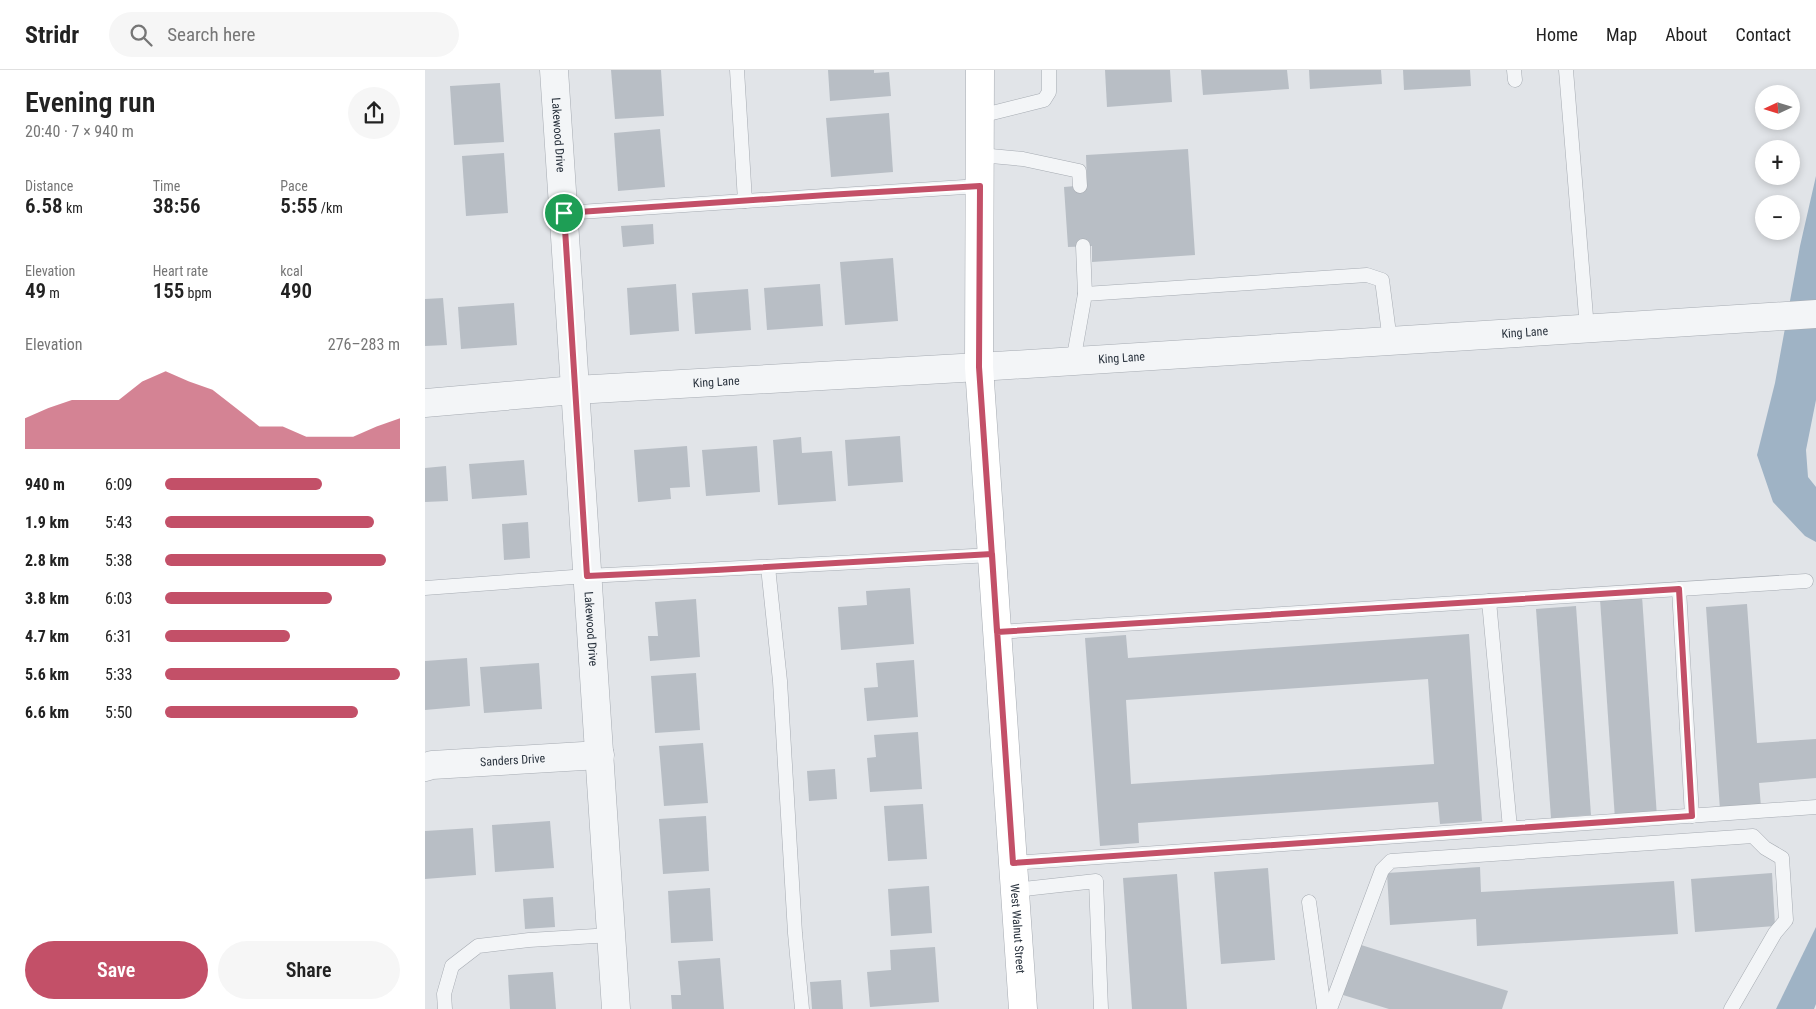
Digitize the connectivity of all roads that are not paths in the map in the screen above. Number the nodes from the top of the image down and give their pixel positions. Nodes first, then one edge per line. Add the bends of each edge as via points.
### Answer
1 (554, 70) edge
2 (737, 70) edge
3 (980, 70) edge
4 (1049, 70) edge
5 (1566, 70) edge
6 (980, 116) junction
7 (980, 155) junction
8 (980, 186) junction
9 (1080, 186) dead end
10 (745, 201) junction
11 (564, 213) junction
12 (1083, 246) dead end
13 (1085, 294) junction
14 (1816, 314) edge
15 (1587, 329) junction
16 (1390, 341) junction
17 (1073, 362) junction
18 (979, 367) junction
19 (575, 390) junction
20 (425, 403) edge
21 (992, 554) junction
22 (768, 567) junction
23 (587, 576) junction
24 (1806, 581) dead end
25 (425, 588) edge
26 (1679, 589) junction
27 (1489, 601) junction
28 (997, 632) junction
29 (600, 755) junction
30 (425, 767) edge
31 (1816, 807) edge
32 (1692, 816) junction
33 (1510, 828) junction
34 (1014, 876) junction
35 (1309, 902) dead end
36 (611, 935) junction
37 (445, 1009) edge
38 (616, 1009) edge
39 (802, 1009) edge
40 (1023, 1009) edge
41 (1101, 1009) edge
42 (1324, 1009) edge
43 (1330, 1009) edge
44 (1731, 1009) edge

1 - 11 street, Lakewood Drive
2 - 10 lane
3 - 6 main road, West Walnut Street
4 - 6 lane via 1049,92 1044,100
5 - 15 lane
6 - 7 main road, West Walnut Street
7 - 8 main road, West Walnut Street
7 - 9 lane via 1023,159 1079,171
8 - 10 lane
8 - 18 main road, West Walnut Street
10 - 11 lane
11 - 19 street, Lakewood Drive
12 - 13 lane
13 - 16 lane via 1367,275 1382,280
13 - 17 lane
14 - 15 street, King Lane
15 - 16 street, King Lane
16 - 17 street, King Lane
17 - 18 street, King Lane
18 - 19 street, King Lane
18 - 21 main road, West Walnut Street
19 - 20 street, King Lane
19 - 23 street, Lakewood Drive
21 - 22 lane
21 - 28 main road, West Walnut Street
22 - 23 lane
22 - 39 lane via 780,681
23 - 25 lane
23 - 29 street, Lakewood Drive
24 - 26 lane
26 - 27 lane
26 - 32 lane
27 - 28 lane
27 - 33 lane
28 - 34 main road, West Walnut Street
29 - 30 street, Sanders Drive via 432,764
29 - 36 street, Lakewood Drive
31 - 32 lane
32 - 33 lane
33 - 34 lane
34 - 40 main road, West Walnut Street
34 - 41 lane via 1096,881
35 - 42 lane
36 - 37 lane via 478,946 452,966 444,994
36 - 38 street, Lakewood Drive
43 - 44 lane via 1382,870 1391,861 1753,836 1782,858 1786,920 1775,933

